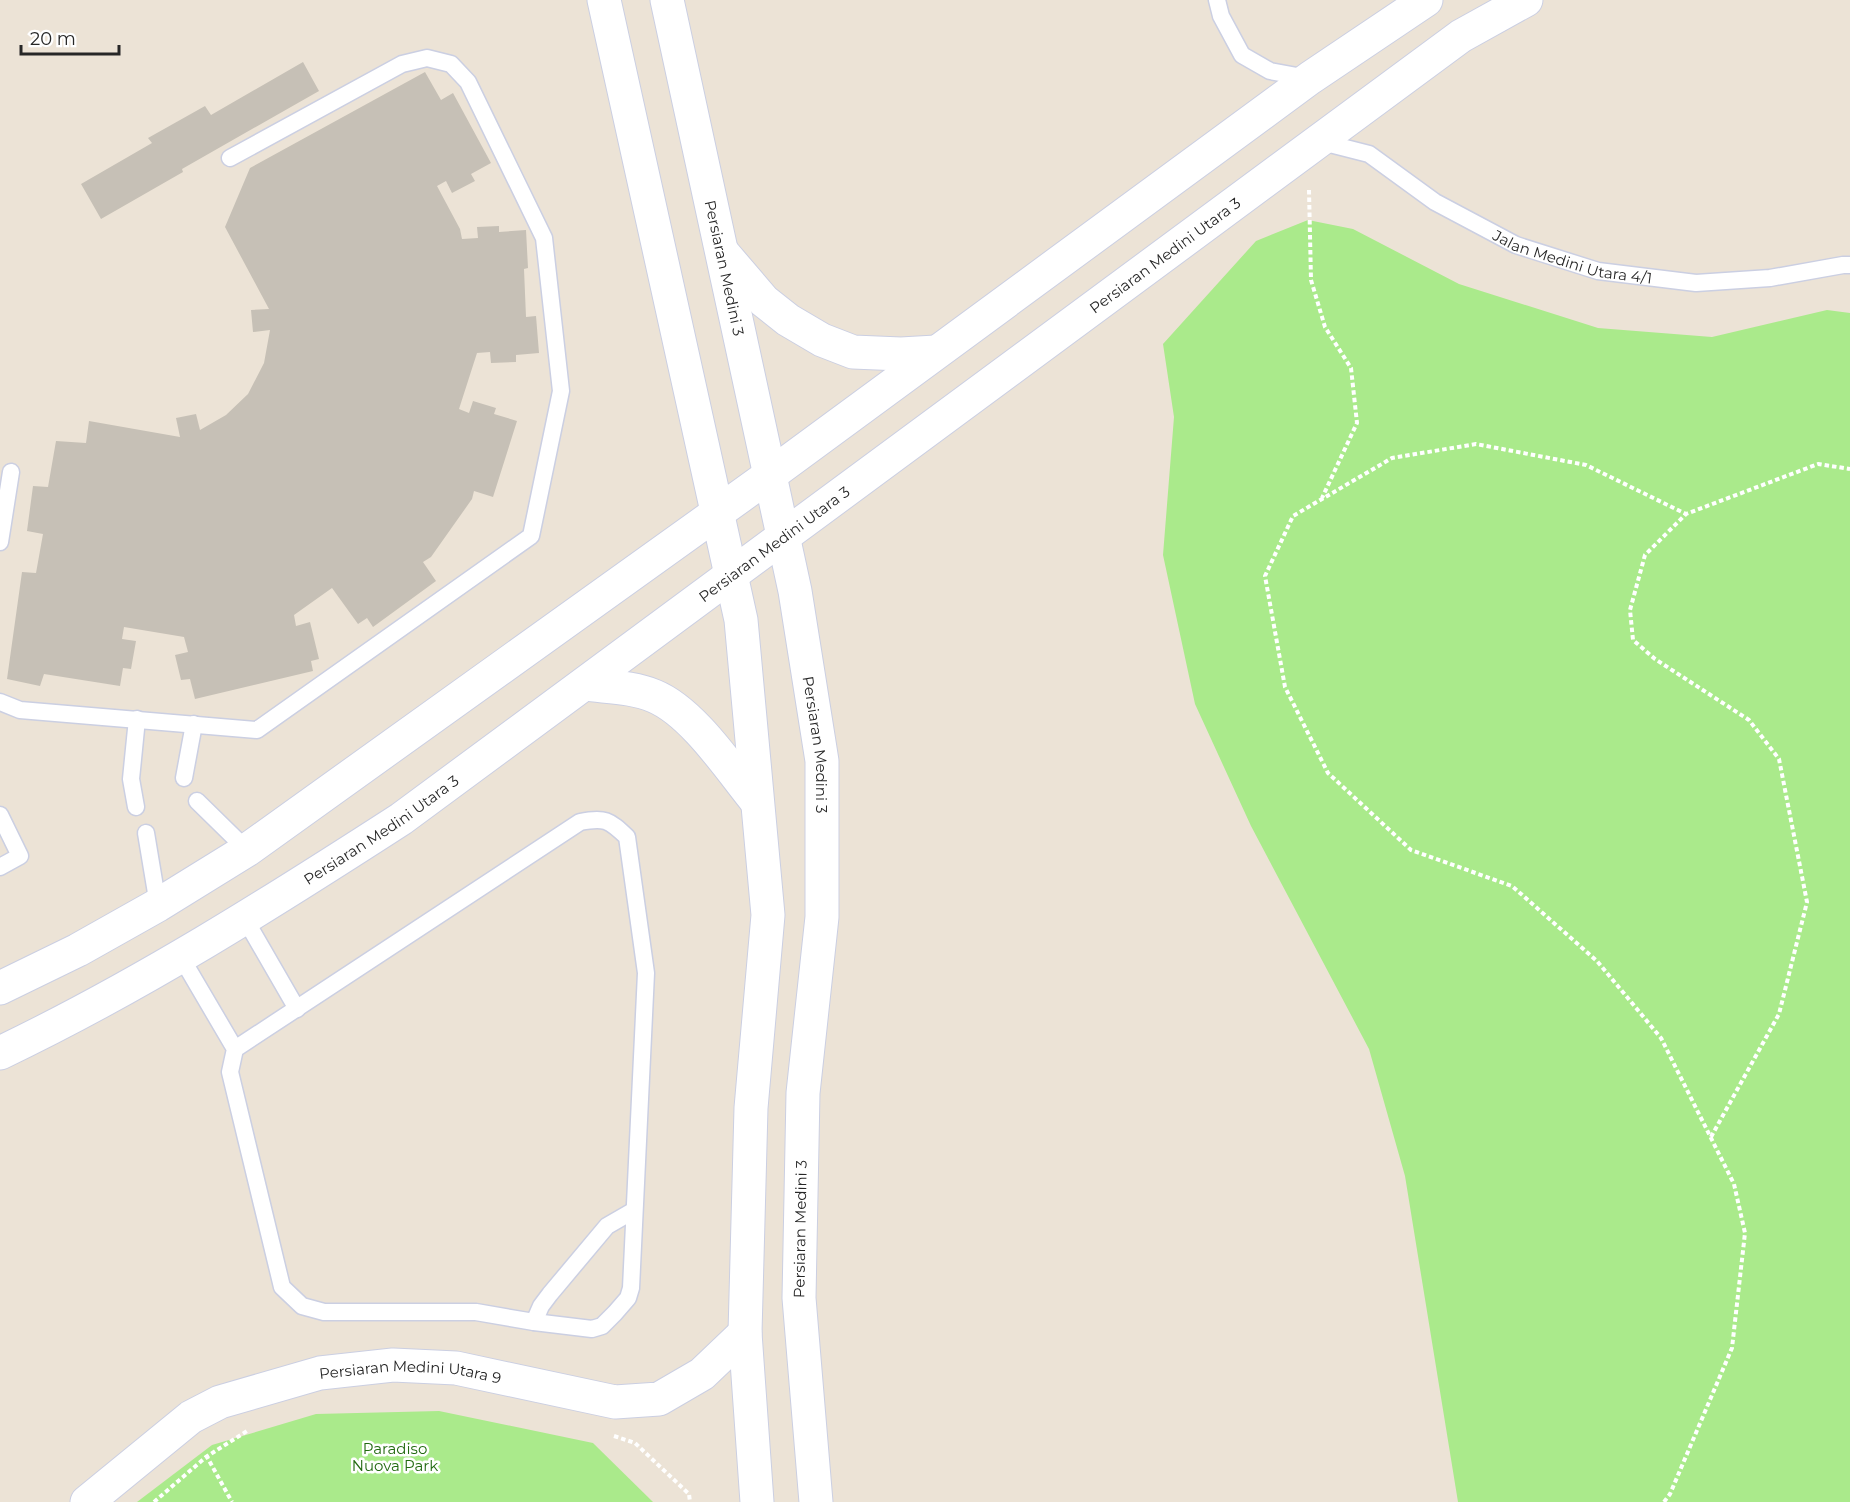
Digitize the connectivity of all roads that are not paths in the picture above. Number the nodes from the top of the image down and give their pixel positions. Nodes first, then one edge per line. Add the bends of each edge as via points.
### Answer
1 (604, 0) edge
2 (667, 0) edge
3 (1217, 0) edge
4 (1426, 0) edge
5 (1526, 0) edge
6 (1310, 78) junction
7 (1313, 146) junction
8 (230, 158) dead end
9 (722, 252) junction
10 (1850, 265) edge
11 (936, 352) junction
12 (10, 472) dead end
13 (770, 475) junction
14 (717, 513) junction
15 (783, 536) junction
16 (0, 542) edge
17 (731, 574) junction
18 (585, 684) junction
19 (0, 702) edge
20 (137, 720) junction
21 (194, 724) junction
22 (184, 778) dead end
23 (197, 801) dead end
24 (757, 802) junction
25 (136, 807) dead end
26 (0, 815) edge
27 (146, 833) dead end
28 (247, 850) junction
29 (0, 867) edge
30 (159, 905) junction
31 (245, 919) junction
32 (181, 957) junction
33 (0, 988) edge
34 (297, 1009) junction
35 (235, 1049) junction
36 (0, 1053) edge
37 (633, 1210) junction
38 (534, 1322) junction
39 (745, 1333) junction
40 (87, 1502) edge
41 (757, 1502) edge
42 (816, 1502) edge

1 - 14 street
2 - 9 street, Persiaran Medini 3
3 - 6 lane via 1242,55 1270,71
4 - 6 street
5 - 7 street, Persiaran Medini Utara 3 via 1461,36
6 - 11 street
7 - 10 lane, Jalan Medini Utara 4/1 via 1369,154 1435,202 1516,245 1598,271 1696,283 1770,278
7 - 15 street, Persiaran Medini Utara 3
8 - 21 lane via 402,64 427,58 450,64 468,82 544,238 561,391 531,536 257,730
9 - 11 street via 764,301 822,340 853,352
9 - 13 street, Persiaran Medini 3
11 - 13 street
12 - 16 lane
13 - 14 street
13 - 15 street, Persiaran Medini 3
14 - 17 street
14 - 28 street
15 - 17 street, Persiaran Medini Utara 3
15 - 42 street, Persiaran Medini 3 via 822,761 822,917 803,1093 799,1298
17 - 18 street, Persiaran Medini Utara 3
17 - 24 street via 741,620
18 - 24 street via 654,696 688,718
18 - 31 street, Persiaran Medini Utara 3 via 401,819
19 - 20 lane via 20,710
20 - 21 lane
20 - 25 lane via 131,779
21 - 22 lane
23 - 28 lane
24 - 39 street via 768,915 751,1108
26 - 29 lane via 20,856
27 - 30 lane
28 - 30 street
30 - 33 street
31 - 32 street, Persiaran Medini Utara 3
31 - 34 lane
32 - 35 lane
32 - 36 street, Persiaran Medini Utara 3
34 - 35 lane
34 - 37 lane via 580,822 597,818 612,823 627,837 645,973
35 - 38 lane via 230,1072 282,1287 302,1306 324,1312 476,1312
37 - 38 lane via 607,1226 550,1294
37 - 38 lane via 631,1288 615,1313 602,1326 592,1329
39 - 40 street, Persiaran Medini Utara 9 via 702,1374 659,1399 615,1402 456,1368 393,1365 320,1373 220,1402 191,1417
39 - 41 street

